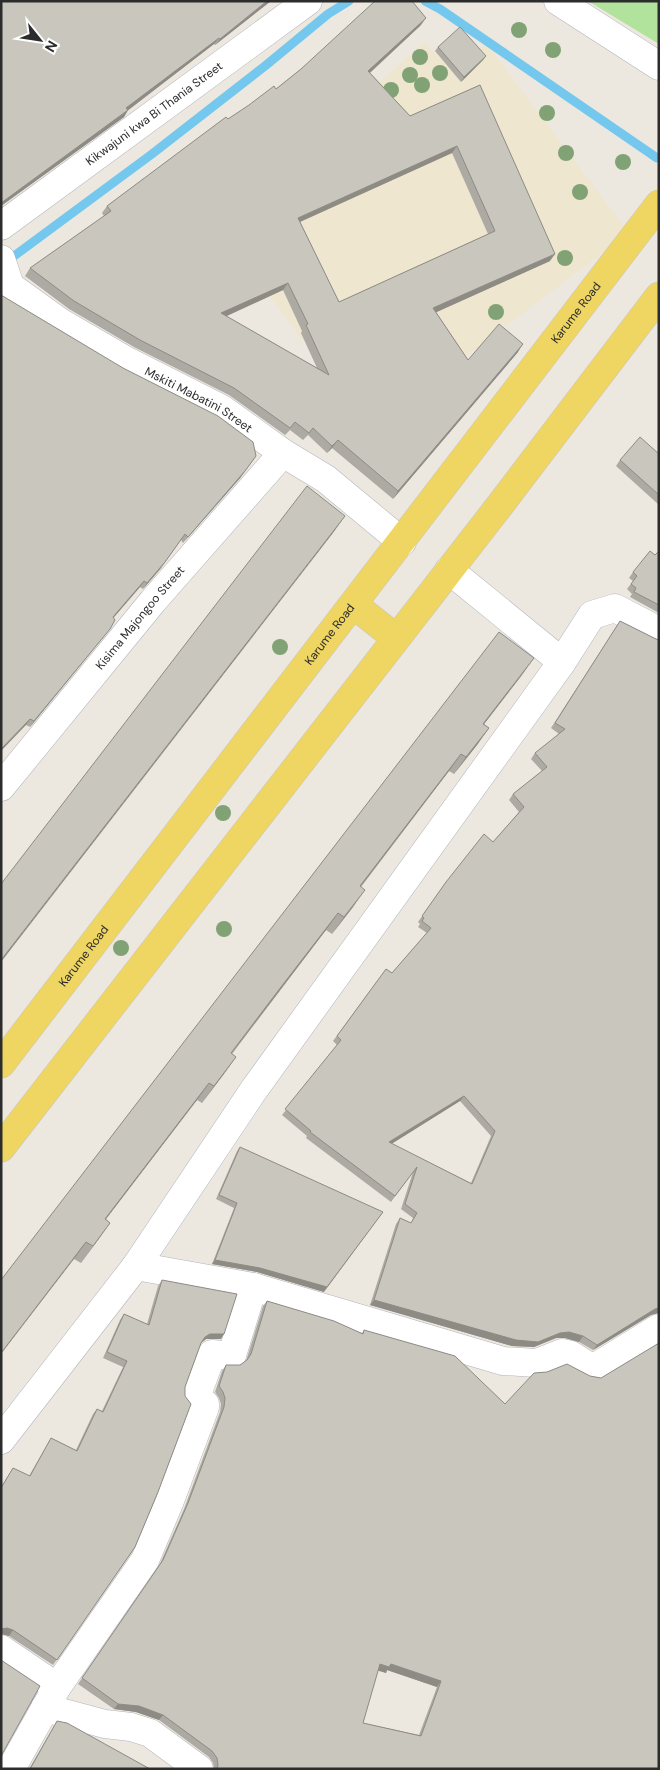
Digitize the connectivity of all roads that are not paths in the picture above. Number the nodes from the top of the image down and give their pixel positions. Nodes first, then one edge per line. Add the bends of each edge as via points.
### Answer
1 (308, 1) edge
2 (558, 1) edge
3 (659, 66) edge
4 (659, 204) edge
5 (10, 220) edge
6 (1, 252) edge
7 (1, 259) edge
8 (659, 296) edge
9 (283, 454) junction
10 (402, 542) junction
11 (449, 570) junction
12 (354, 605) junction
13 (659, 631) edge
14 (396, 638) junction
15 (562, 662) junction
16 (1, 787) edge
17 (1, 1064) edge
18 (1, 1148) edge
19 (136, 1266) junction
20 (254, 1287) junction
21 (659, 1328) edge
22 (1, 1440) edge
23 (1, 1649) edge
24 (51, 1697) junction
25 (11, 1769) edge
26 (199, 1769) edge

1 - 5 street, Kikwajuni kwa Bi Thania Street
2 - 3 street
4 - 10 main road, Karume Road
5 - 6 street
7 - 9 street, Mskiti Mabatini Street via 10,286 60,322 127,361 222,409
8 - 11 main road
9 - 10 street, Mskiti Mabatini Street via 326,479
9 - 16 street, Kisima Majongoo Street via 153,601
10 - 12 main road, Karume Road
11 - 14 main road
11 - 15 street
12 - 14 main road
12 - 17 main road, Karume Road
13 - 15 street via 615,608 592,615
14 - 18 main road
15 - 19 street via 259,1083
19 - 20 street
19 - 22 street
20 - 21 street via 503,1361 537,1363 562,1353 571,1354 594,1368
20 - 24 street via 232,1355 212,1354 196,1397 205,1407 144,1560
23 - 24 street
24 - 25 street
24 - 26 street via 105,1724 150,1733

